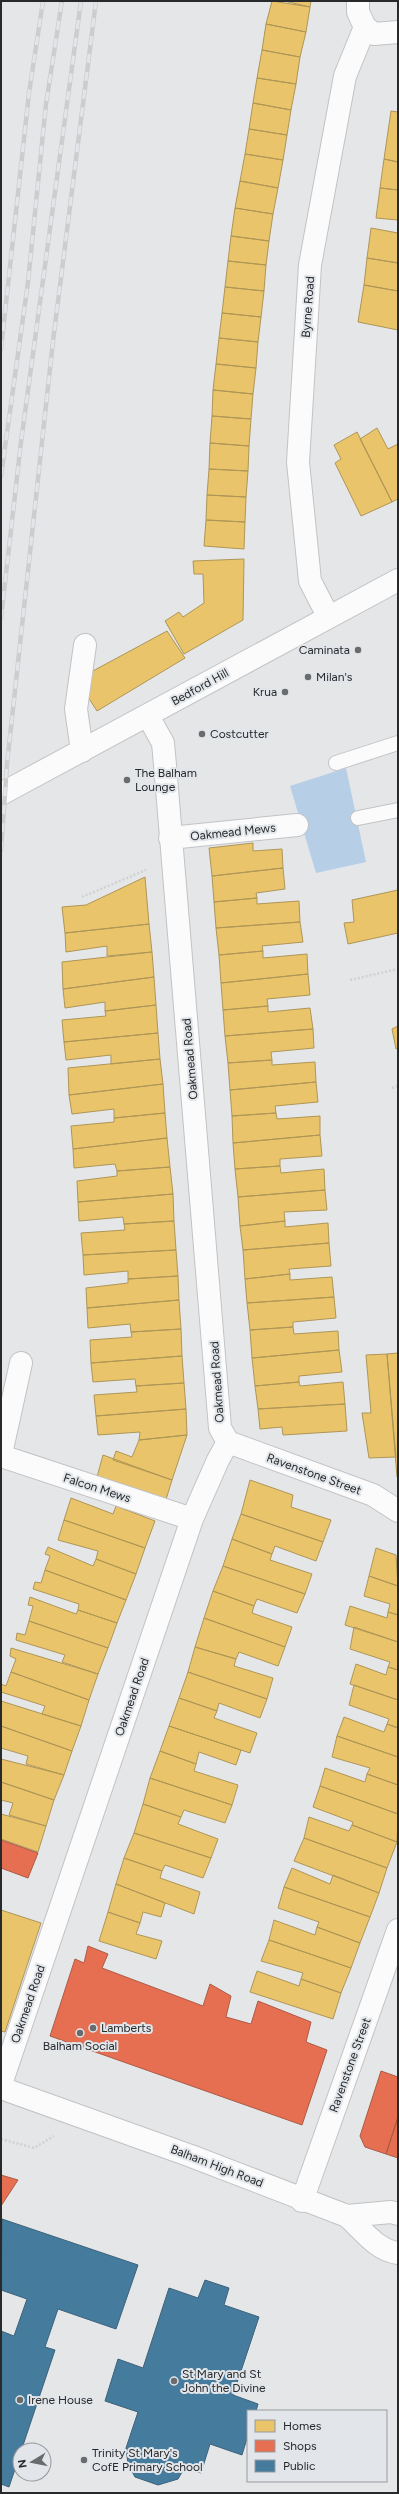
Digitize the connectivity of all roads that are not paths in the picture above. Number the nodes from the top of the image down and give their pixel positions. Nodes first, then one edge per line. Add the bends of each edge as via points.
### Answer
1 (358, 1) edge
2 (365, 27) junction
3 (398, 32) edge
4 (398, 580) edge
5 (328, 616) junction
6 (85, 644) dead end
7 (148, 716) junction
8 (398, 743) edge
9 (82, 751) junction
10 (336, 763) dead end
11 (1, 794) edge
12 (398, 810) edge
13 (358, 818) dead end
14 (297, 825) dead end
15 (170, 838) junction
16 (21, 1363) dead end
17 (228, 1442) junction
18 (1, 1455) edge
19 (398, 1510) edge
20 (192, 1519) junction
21 (398, 1930) edge
22 (1, 2084) edge
23 (1, 2088) edge
24 (302, 2201) junction
25 (398, 2214) edge
26 (347, 2216) junction
27 (398, 2253) edge

1 - 2 main road via 358,12
2 - 3 main road via 374,34
2 - 5 main road, Byrne Road via 345,76 310,265 298,462 310,581
4 - 5 main road, Bedford Hill
5 - 7 main road, Bedford Hill
6 - 9 main road via 76,709
7 - 9 main road, Bedford Hill
7 - 15 main road, Oakmead Road via 162,743
8 - 10 lane
9 - 11 main road, Bedford Hill
12 - 13 lane
14 - 15 main road, Oakmead Mews
15 - 17 main road, Oakmead Road via 220,1428
16 - 18 main road, Falcon Mews
17 - 19 main road, Ravenstone Street via 373,1495
17 - 20 main road, Oakmead Road
18 - 20 main road, Falcon Mews
20 - 22 main road, Oakmead Road
21 - 24 main road, Ravenstone Street
23 - 24 main road, Balham High Road via 190,2156
24 - 26 main road, Balham High Road
25 - 26 main road, Balham High Road via 375,2212
26 - 27 main road, Balham High Road via 366,2237

